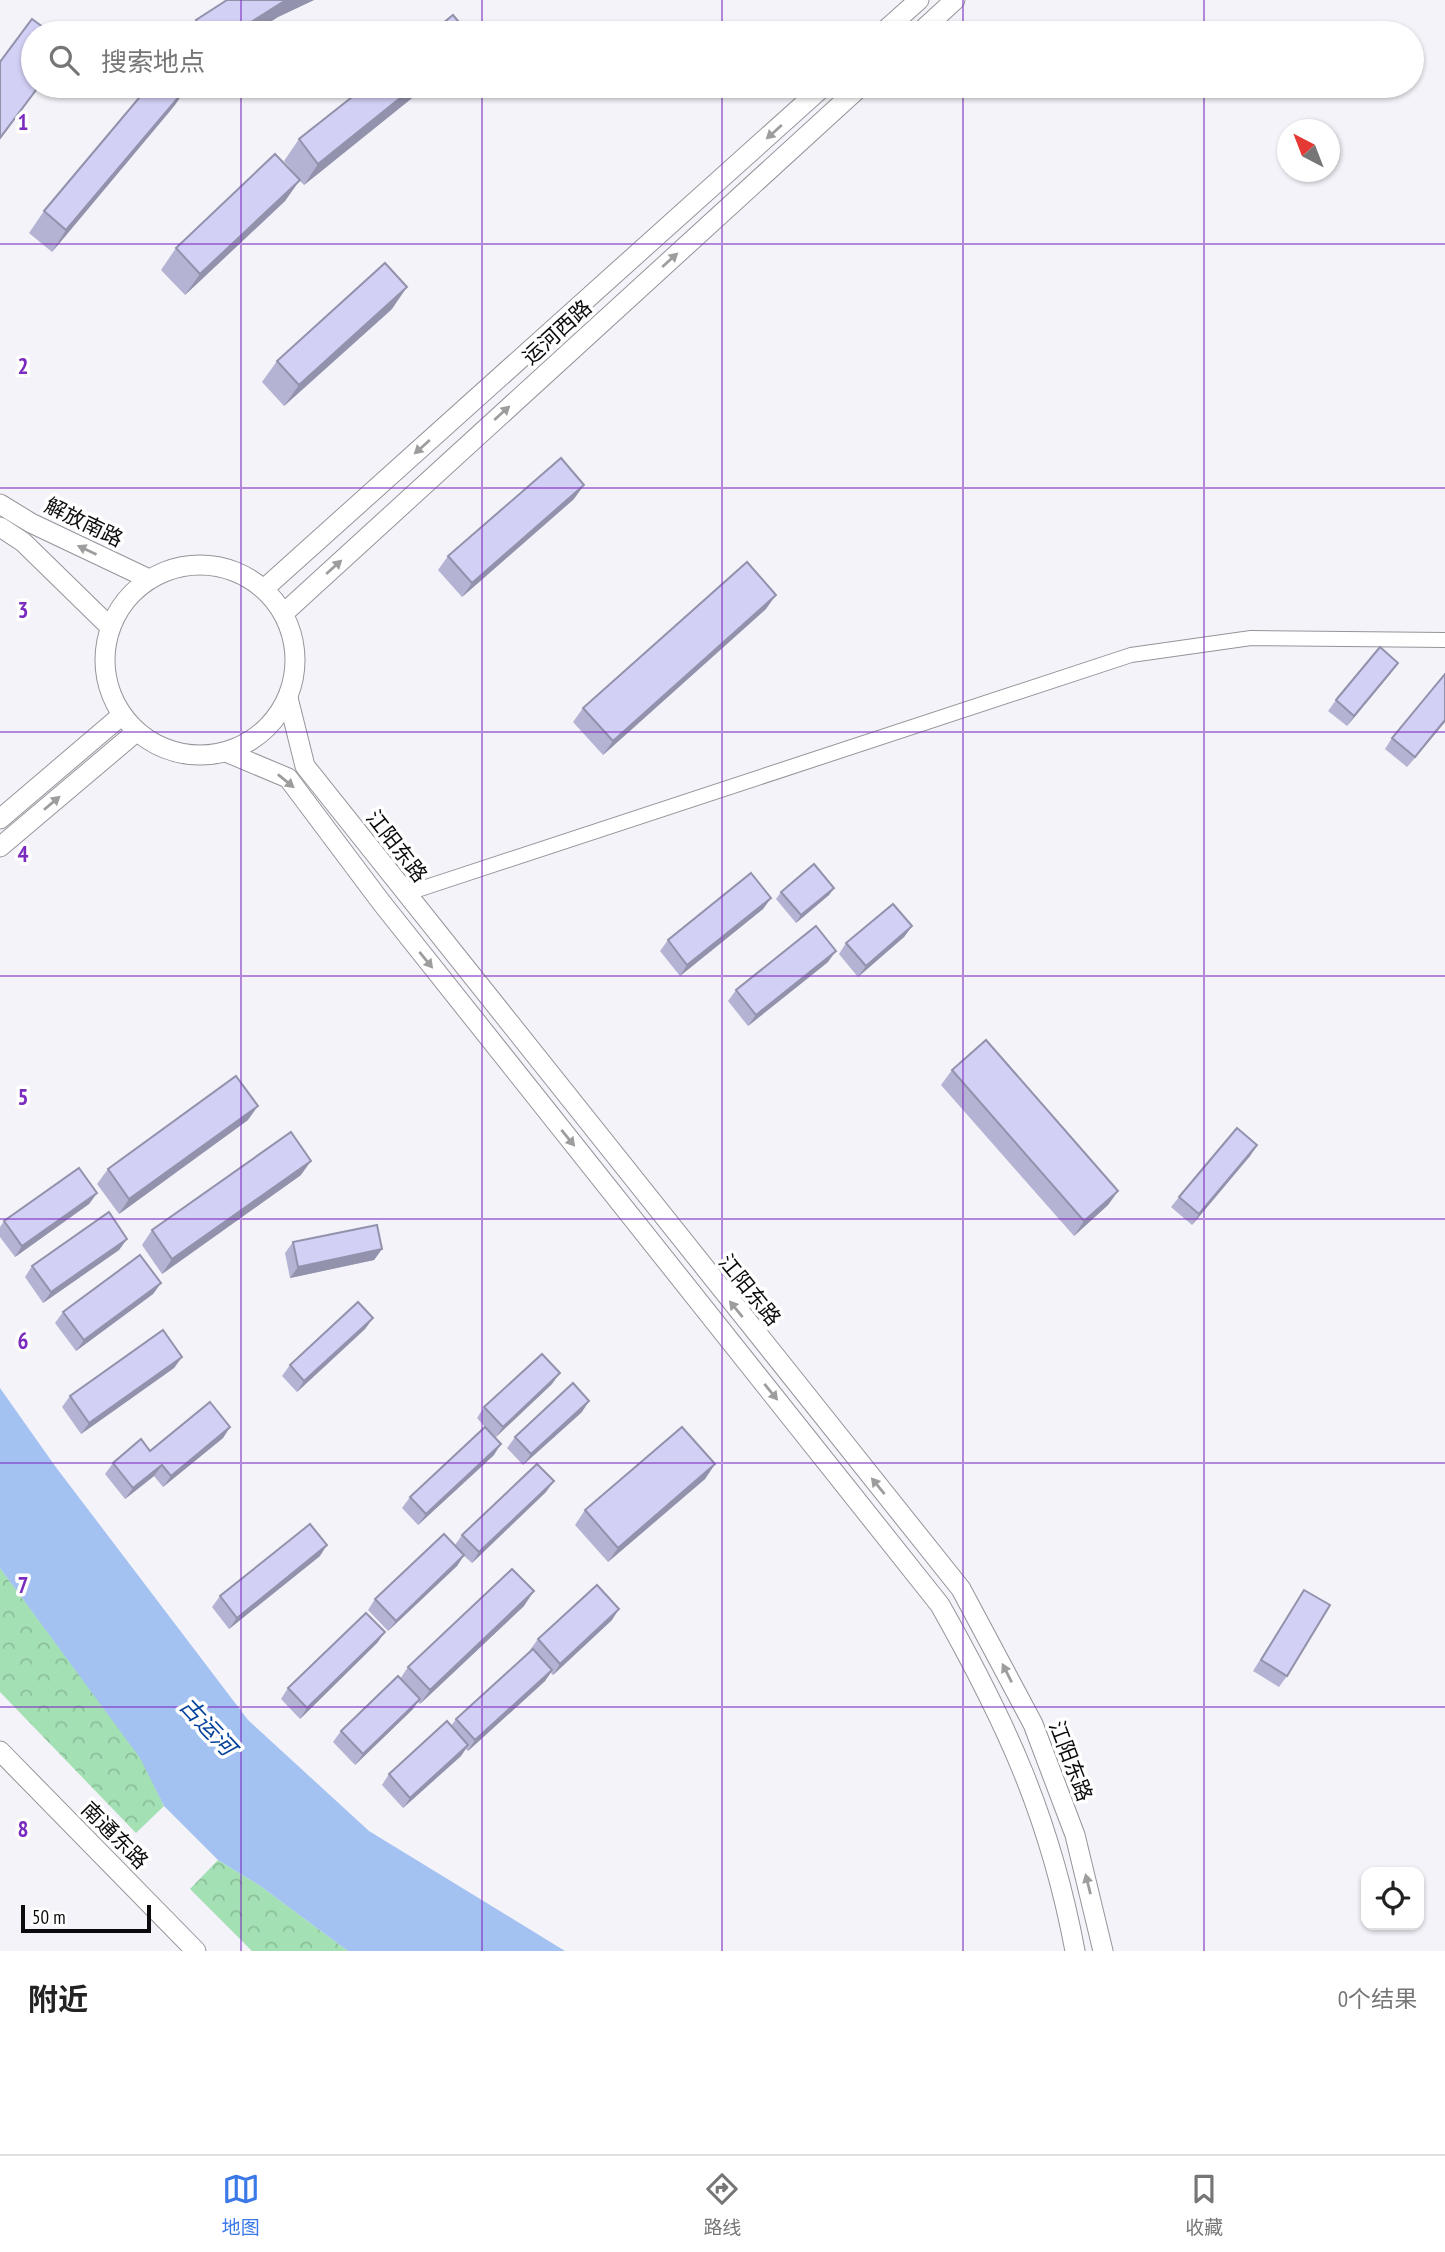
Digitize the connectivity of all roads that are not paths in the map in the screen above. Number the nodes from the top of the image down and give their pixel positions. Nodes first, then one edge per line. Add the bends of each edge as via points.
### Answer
1 (919, 0) edge
2 (955, 0) edge
3 (895, 21) edge
4 (932, 21) edge
5 (811, 98) edge
6 (848, 98) edge
7 (0, 504) edge
8 (0, 527) edge
9 (149, 579) junction
10 (265, 588) junction
11 (284, 613) junction
12 (110, 626) junction
13 (1445, 640) edge
14 (288, 698) junction
15 (122, 715) junction
16 (136, 732) junction
17 (226, 752) junction
18 (0, 819) edge
19 (0, 846) edge
20 (405, 894) junction
21 (0, 1751) edge
22 (196, 1951) edge
23 (1075, 1951) edge
24 (1103, 1951) edge

1 - 3 main road
2 - 4 main road
5 -> 10 main road, 运河西路
11 -> 6 main road, 运河西路
9 -> 7 main road, 解放南路
8 - 12 main road via 23,542
9 - 10 main road via 178,567 208,564 238,572
9 - 12 main road via 126,600
10 - 11 main road
11 - 14 main road via 296,670
12 - 15 main road via 104,657
13 - 20 street via 1251,638 1131,655
14 - 17 main road via 274,721
14 - 20 main road, 江阳东路 via 305,766
15 - 16 main road
15 - 18 main road
16 - 17 main road via 163,748 194,755
19 -> 16 main road
17 -> 23 main road via 288,779 940,1605 1005,1724 1027,1777 1057,1869
24 -> 20 main road, 江阳东路 via 1075,1835 1033,1724 961,1589
21 - 22 main road, 南通东路

